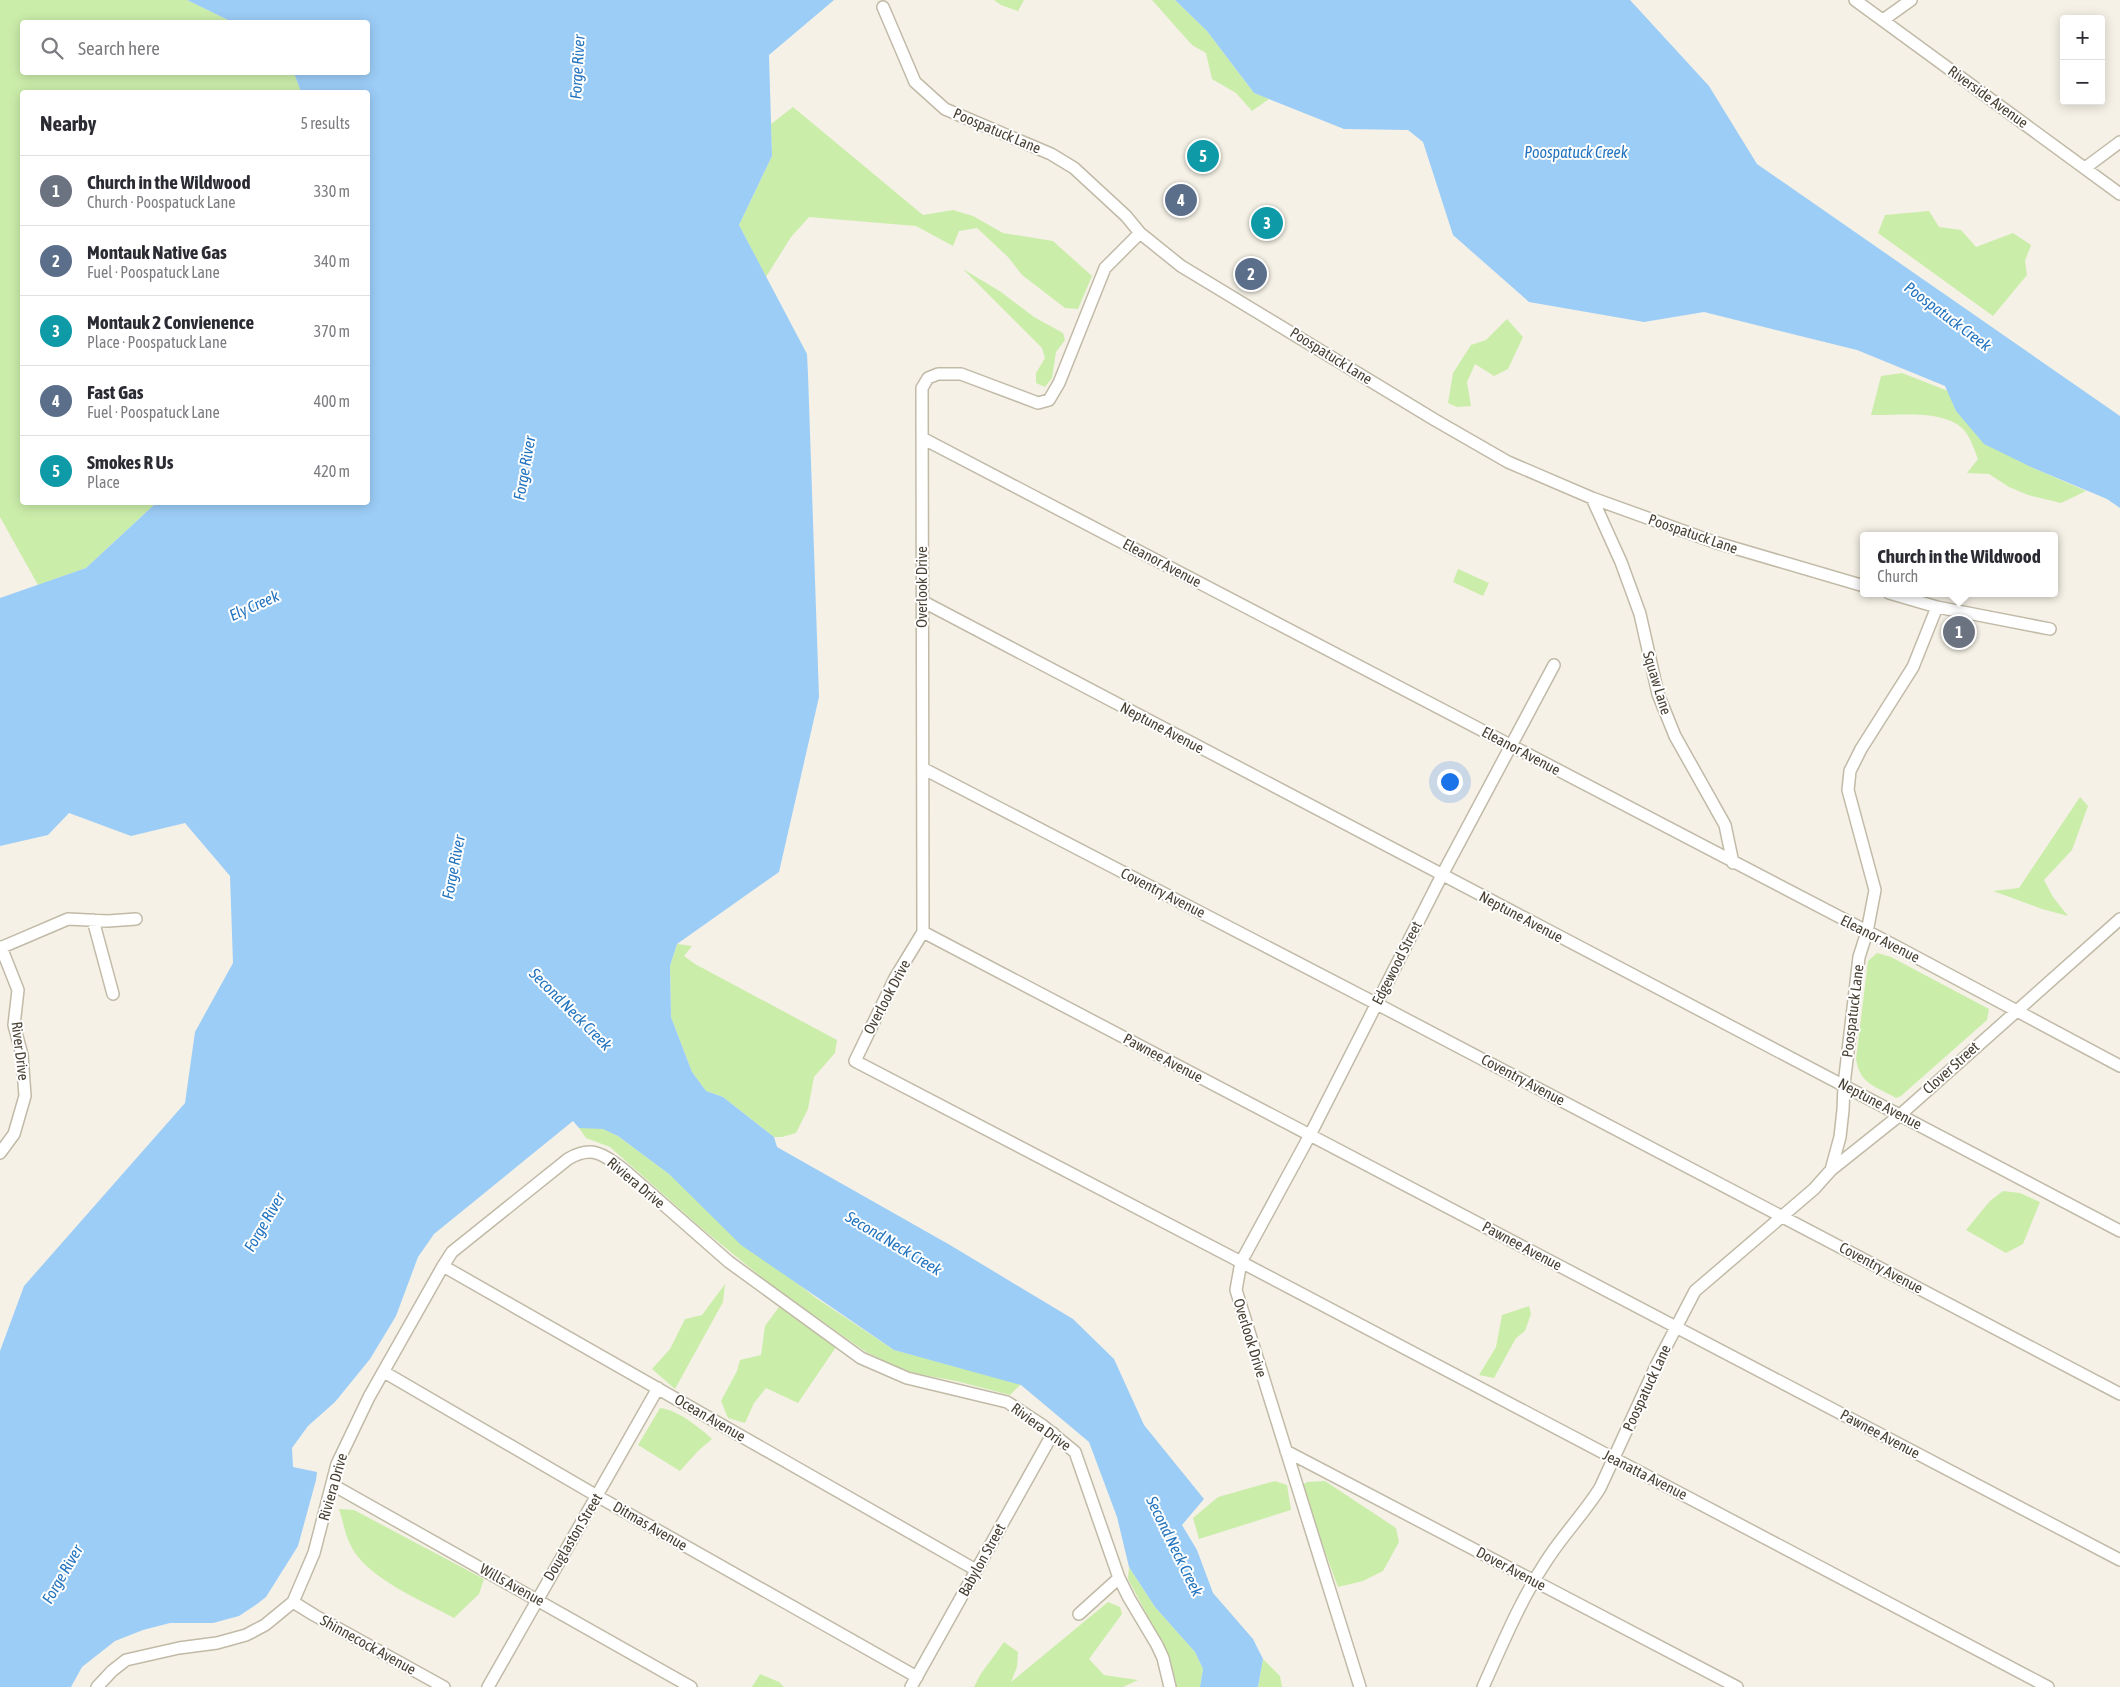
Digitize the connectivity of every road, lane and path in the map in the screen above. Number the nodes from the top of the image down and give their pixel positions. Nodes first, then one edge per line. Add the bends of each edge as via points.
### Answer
1 (1855, 0) edge
2 (1911, 0) edge
3 (883, 7) dead end
4 (1883, 20) junction
5 (2120, 142) edge
6 (2085, 168) junction
7 (2120, 194) edge
8 (1140, 233) junction
9 (922, 438) junction
10 (1592, 498) junction
11 (1860, 585) edge
12 (1903, 597) edge
13 (922, 601) junction
14 (1937, 607) junction
15 (2050, 628) dead end
16 (1554, 665) dead end
17 (1511, 746) junction
18 (924, 769) junction
19 (1733, 863) junction
20 (1442, 875) junction
21 (136, 919) dead end
22 (2120, 919) edge
23 (93, 920) junction
24 (923, 932) junction
25 (1867, 932) junction
26 (1, 948) edge
27 (114, 994) dead end
28 (1377, 1004) junction
29 (2015, 1010) junction
30 (2120, 1066) edge
31 (1844, 1085) junction
32 (1900, 1115) junction
33 (1310, 1135) junction
34 (0, 1153) edge
35 (1831, 1170) junction
36 (1782, 1216) junction
37 (2120, 1231) edge
38 (1241, 1262) junction
39 (443, 1266) junction
40 (1676, 1327) junction
41 (384, 1372) junction
42 (658, 1388) junction
43 (2120, 1394) edge
44 (1053, 1433) junction
45 (1286, 1451) junction
46 (1615, 1459) junction
47 (333, 1485) junction
48 (597, 1496) junction
49 (2120, 1560) edge
50 (976, 1570) junction
51 (1119, 1578) junction
52 (1534, 1582) junction
53 (536, 1599) junction
54 (293, 1602) junction
55 (1079, 1614) dead end
56 (914, 1682) edge
57 (97, 1687) edge
58 (444, 1687) edge
59 (488, 1687) edge
60 (691, 1687) edge
61 (1170, 1687) edge
62 (1360, 1687) edge
63 (1483, 1687) edge
64 (1737, 1687) edge
65 (2048, 1687) edge

1 - 4 street, Riverside Avenue
2 - 4 street
3 - 8 street, Poospatuck Lane via 915,82 944,109 1051,154 1074,168
4 - 6 street, Riverside Avenue
5 - 6 street
6 - 7 street, Riverside Avenue
8 - 9 street, Overlook Drive via 1105,268 1059,383 1049,400 1038,403 961,374 938,374 928,378 922,388
8 - 10 street, Poospatuck Lane via 1181,266 1435,420 1508,462
9 - 13 street, Overlook Drive
9 - 17 street, Eleanor Avenue
10 - 11 street, Poospatuck Lane via 1714,542
10 - 19 street, Squaw Lane via 1622,562 1640,614 1658,694 1675,736 1725,825
12 - 14 street
13 - 18 street, Overlook Drive
13 - 20 street, Neptune Avenue
14 - 15 street
14 - 25 street, Poospatuck Lane via 1913,667 1850,771 1848,790 1875,890
16 - 17 street, Edgewood Street
17 - 19 street, Eleanor Avenue
17 - 20 street, Edgewood Street
18 - 24 street, Overlook Drive
18 - 28 street, Coventry Avenue
19 - 25 street, Eleanor Avenue
20 - 28 street, Edgewood Street
20 - 31 street, Neptune Avenue
21 - 23 street
22 - 29 street, Clover Street
23 - 26 street via 68,919
23 - 27 street
24 - 33 street, Pawnee Avenue
24 - 38 street, Overlook Drive via 882,1003 855,1061
25 - 29 street, Eleanor Avenue
25 - 31 street, Poospatuck Lane via 1859,957
26 - 34 street, River Drive via 18,990 14,1025 22,1055 25,1096 14,1134
28 - 33 street, Edgewood Street
28 - 36 street, Coventry Avenue
29 - 30 street, Eleanor Avenue
29 - 32 street, Clover Street
31 - 32 street, Neptune Avenue
31 - 35 street, Poospatuck Lane via 1840,1137
32 - 35 street, Clover Street
32 - 37 street, Neptune Avenue
33 - 38 street, Edgewood Street
33 - 40 street, Pawnee Avenue
35 - 36 street, Clover Street
36 - 40 street, Poospatuck Lane via 1695,1292
36 - 43 street, Coventry Avenue
38 - 45 street, Overlook Drive via 1236,1290
38 - 46 street, Jeanatta Avenue
39 - 41 street, Riviera Drive
39 - 42 street, Ocean Avenue
39 - 44 street, Riviera Drive via 452,1252 568,1159 590,1150 623,1168 729,1262 861,1358 908,1378 1007,1402
40 - 46 street, Poospatuck Lane
40 - 49 street, Pawnee Avenue
41 - 47 street, Riviera Drive via 337,1464
41 - 48 street, Ditmas Avenue
42 - 48 street, Douglaston Street
42 - 50 street, Ocean Avenue
44 - 50 street, Babylon Street
44 - 51 street, Riviera Drive via 1075,1452
45 - 52 street, Dover Avenue
45 - 62 street, Overlook Drive
46 - 52 street, Poospatuck Lane via 1588,1508 1545,1562
46 - 65 street, Jeanatta Avenue
47 - 53 street, Wills Avenue
47 - 54 street, Riviera Drive via 314,1553
48 - 53 street, Douglaston Street
48 - 56 street, Ditmas Avenue
50 - 56 street, Babylon Street
51 - 55 street
51 - 61 street, Riviera Drive via 1160,1652
52 - 63 street, Poospatuck Lane
52 - 64 street, Dover Avenue
53 - 59 street, Douglaston Street
53 - 60 street, Wills Avenue
54 - 57 street, Riviera Drive via 246,1635 126,1660
54 - 58 street, Shinnecock Avenue

